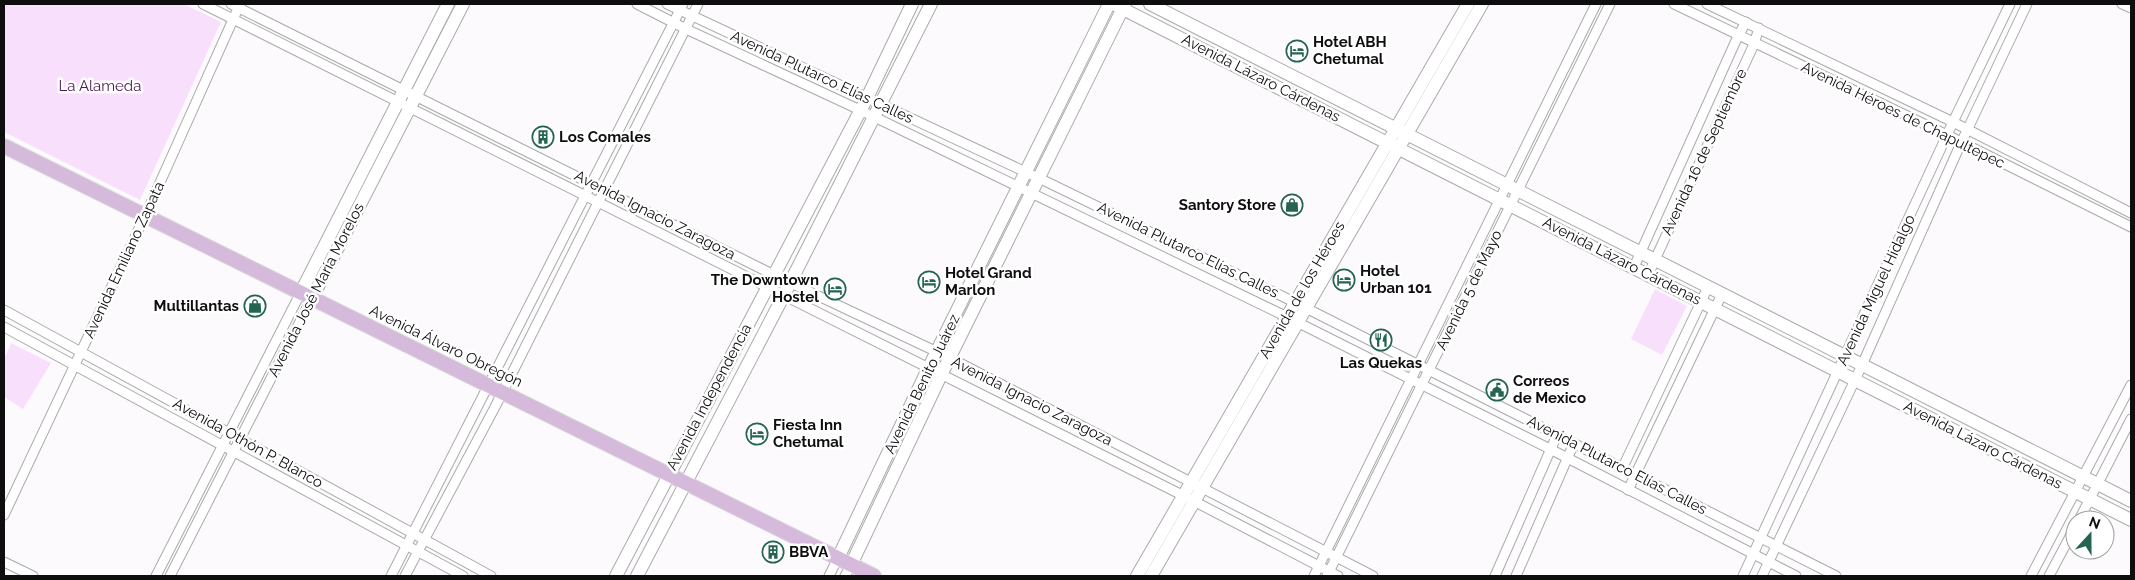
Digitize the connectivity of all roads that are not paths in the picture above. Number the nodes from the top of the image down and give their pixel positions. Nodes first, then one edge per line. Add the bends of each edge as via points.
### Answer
1 (203, 4) edge
2 (448, 4) edge
3 (462, 4) edge
4 (637, 4) edge
5 (667, 4) edge
6 (698, 4) edge
7 (912, 4) edge
8 (931, 4) edge
9 (1150, 4) edge
10 (1468, 4) edge
11 (1482, 4) edge
12 (1596, 4) edge
13 (1610, 4) edge
14 (1674, 4) edge
15 (1707, 4) edge
16 (2010, 4) edge
17 (2027, 4) edge
18 (2122, 4) edge
19 (236, 5) edge
20 (1117, 5) edge
21 (681, 7) edge
22 (2131, 8) edge
23 (692, 17) junction
24 (233, 19) junction
25 (1746, 22) junction
26 (674, 23) junction
27 (1759, 28) junction
28 (686, 29) junction
29 (1738, 36) junction
30 (1754, 44) junction
31 (1842, 68) junction
32 (1835, 82) junction
33 (410, 93) junction
34 (867, 98) junction
35 (881, 104) junction
36 (404, 105) junction
37 (860, 110) junction
38 (874, 118) junction
39 (1953, 122) junction
40 (1401, 131) junction
41 (1967, 131) junction
42 (1947, 135) junction
43 (1961, 143) junction
44 (1394, 145) junction
45 (4, 146) edge
46 (1025, 172) junction
47 (1038, 178) junction
48 (591, 183) junction
49 (1018, 186) junction
50 (1513, 188) junction
51 (604, 190) junction
52 (1031, 192) junction
53 (585, 197) junction
54 (1499, 198) junction
55 (598, 203) junction
56 (1511, 205) junction
57 (2131, 213) edge
58 (145, 216) junction
59 (2131, 227) edge
60 (1182, 248) junction
61 (1641, 253) junction
62 (1654, 259) junction
63 (1174, 262) junction
64 (1634, 268) junction
65 (774, 275) junction
66 (1648, 275) junction
67 (790, 283) junction
68 (768, 286) junction
69 (1708, 287) junction
70 (1722, 294) junction
71 (307, 295) junction
72 (784, 295) junction
73 (1701, 301) junction
74 (1294, 302) junction
75 (1306, 308) junction
76 (1715, 309) junction
77 (4, 310) edge
78 (1286, 316) junction
79 (1297, 323) junction
80 (4, 327) edge
81 (736, 346) junction
82 (81, 352) junction
83 (936, 352) junction
84 (754, 354) junction
85 (1845, 356) junction
86 (950, 358) junction
87 (1418, 364) junction
88 (1862, 365) junction
89 (74, 366) junction
90 (928, 369) junction
91 (1430, 370) junction
92 (1839, 372) junction
93 (942, 375) junction
94 (1411, 379) junction
95 (1854, 379) junction
96 (488, 385) junction
97 (1422, 385) junction
98 (2131, 385) edge
99 (502, 392) junction
100 (2131, 419) edge
101 (230, 432) junction
102 (1557, 435) junction
103 (241, 438) junction
104 (688, 438) junction
105 (1574, 443) junction
106 (223, 445) junction
107 (706, 447) junction
108 (1552, 450) junction
109 (234, 451) junction
110 (1567, 458) junction
111 (1622, 469) junction
112 (668, 474) junction
113 (1635, 476) junction
114 (2083, 477) junction
115 (686, 484) junction
116 (2097, 484) junction
117 (1197, 486) junction
118 (1628, 490) junction
119 (2075, 492) junction
120 (1189, 499) junction
121 (2089, 500) junction
122 (2131, 501) edge
123 (2084, 510) edge
124 (4, 514) edge
125 (1264, 520) junction
126 (2131, 520) edge
127 (414, 534) junction
128 (1256, 534) junction
129 (1760, 537) junction
130 (425, 541) junction
131 (406, 546) junction
132 (1776, 546) junction
133 (2065, 546) edge
134 (418, 551) junction
135 (1326, 552) junction
136 (1753, 555) junction
137 (1336, 557) junction
138 (838, 558) junction
139 (4, 562) edge
140 (1768, 563) junction
141 (1319, 566) junction
142 (848, 570) edge
143 (1328, 574) edge
144 (33, 576) edge
145 (156, 576) edge
146 (170, 576) edge
147 (391, 576) edge
148 (405, 576) edge
149 (463, 576) edge
150 (491, 576) edge
151 (616, 576) edge
152 (637, 576) edge
153 (829, 576) edge
154 (874, 576) edge
155 (1136, 576) edge
156 (1151, 576) edge
157 (1314, 576) edge
158 (1338, 576) edge
159 (1373, 576) edge
160 (1495, 576) edge
161 (1516, 576) edge
162 (1743, 576) edge
163 (1762, 576) edge
164 (1796, 576) edge
165 (1836, 576) edge
166 (2031, 576) edge
167 (2049, 576) edge

1 - 24 street, Avenida Ignacio Zaragoza
2 - 33 main road, Avenida José María Morelos
3 - 33 main road, Avenida José María Morelos
4 - 26 street, Avenida Plutarco Elías Calles
5 - 21 street, Avenida Plutarco Elías Calles
6 - 23 street
7 - 34 main road, Avenida Independencia
8 - 35 main road, Avenida Independencia
9 - 40 main road, Avenida Lázaro Cárdenas
10 - 40 main road, Avenida de los Héroes
11 - 40 main road, Avenida de los Héroes
12 - 50 street, Avenida 5 de Mayo
13 - 50 street, Avenida 5 de Mayo
14 - 29 street, Avenida Héroes de Chapultepec
15 - 25 street, Avenida Héroes de Chapultepec
16 - 39 street, Avenida Miguel Hidalgo
17 - 41 street, Avenida Miguel Hidalgo
18 - 22 street
19 - 24 street, Avenida Emiliano Zapata
19 - 33 street, Avenida Ignacio Zaragoza
20 - 44 main road, Avenida Lázaro Cárdenas
20 - 46 main road, Avenida Benito Juárez
20 - 47 main road, Avenida Benito Juárez
21 - 23 street, Avenida Plutarco Elías Calles
21 - 26 street
23 - 28 street
23 - 34 street, Avenida Plutarco Elías Calles
24 - 36 street, Avenida Ignacio Zaragoza
24 - 58 street, Avenida Emiliano Zapata
25 - 27 street, Avenida Héroes de Chapultepec
25 - 29 street, Avenida 16 de Septiembre
26 - 28 street, Avenida Plutarco Elías Calles
26 - 48 street
27 - 30 street, Avenida 16 de Septiembre
27 - 31 street, Avenida Héroes de Chapultepec
28 - 37 street, Avenida Plutarco Elías Calles
28 - 51 street
29 - 30 street, Avenida Héroes de Chapultepec
29 - 61 street, Avenida 16 de Septiembre
30 - 32 street, Avenida Héroes de Chapultepec
30 - 62 street, Avenida 16 de Septiembre
31 - 32 street
31 - 39 street, Avenida Héroes de Chapultepec
32 - 42 street, Avenida Héroes de Chapultepec
33 - 36 main road, Avenida José María Morelos
33 - 48 street, Avenida Ignacio Zaragoza
34 - 35 street, Avenida Plutarco Elías Calles
34 - 37 main road, Avenida Independencia
35 - 38 main road, Avenida Independencia
35 - 46 street, Avenida Plutarco Elías Calles
36 - 53 street, Avenida Ignacio Zaragoza
36 - 71 main road, Avenida José María Morelos
37 - 38 street, Avenida Plutarco Elías Calles
37 - 65 main road, Avenida Independencia
38 - 49 street, Avenida Plutarco Elías Calles
38 - 67 main road, Avenida Independencia
39 - 41 street, Avenida Héroes de Chapultepec
39 - 42 street, Avenida Miguel Hidalgo
40 - 44 main road, Avenida de los Héroes
40 - 50 main road, Avenida Lázaro Cárdenas
41 - 43 street, Avenida Miguel Hidalgo
41 - 57 street, Avenida Héroes de Chapultepec
42 - 43 street, Avenida Héroes de Chapultepec
42 - 85 street, Avenida Miguel Hidalgo
43 - 59 street, Avenida Héroes de Chapultepec
43 - 88 street, Avenida Miguel Hidalgo
44 - 54 main road, Avenida Lázaro Cárdenas
44 - 74 main road, Avenida de los Héroes
44 - 75 main road, Avenida de los Héroes
45 - 58 main road, Avenida Álvaro Obregón
46 - 47 street, Avenida Plutarco Elías Calles
46 - 49 main road, Avenida Benito Juárez
47 - 52 main road, Avenida Benito Juárez
47 - 60 street, Avenida Plutarco Elías Calles
48 - 51 street, Avenida Ignacio Zaragoza
48 - 53 street
49 - 52 street, Avenida Plutarco Elías Calles
49 - 83 main road, Avenida Benito Juárez
50 - 54 street, Avenida 5 de Mayo
50 - 56 street, Avenida 5 de Mayo
50 - 61 main road, Avenida Lázaro Cárdenas
51 - 55 street
51 - 65 street, Avenida Ignacio Zaragoza
52 - 63 street, Avenida Plutarco Elías Calles
52 - 86 main road, Avenida Benito Juárez
53 - 55 street, Avenida Ignacio Zaragoza
53 - 96 street
54 - 56 main road, Avenida Lázaro Cárdenas
54 - 87 street, Avenida 5 de Mayo
55 - 68 street, Avenida Ignacio Zaragoza
55 - 99 street
56 - 64 main road, Avenida Lázaro Cárdenas
56 - 91 street, Avenida 5 de Mayo
58 - 71 main road, Avenida Álvaro Obregón
58 - 82 street, Avenida Emiliano Zapata
60 - 63 street
60 - 74 street, Avenida Plutarco Elías Calles
61 - 62 main road, Avenida Lázaro Cárdenas
61 - 64 street, Avenida 16 de Septiembre
62 - 66 street, Avenida 16 de Septiembre
62 - 69 main road, Avenida Lázaro Cárdenas
63 - 78 street, Avenida Plutarco Elías Calles
64 - 66 main road, Avenida Lázaro Cárdenas
65 - 67 street, Avenida Ignacio Zaragoza
65 - 68 main road, Avenida Independencia
66 - 73 main road, Avenida Lázaro Cárdenas
67 - 72 main road, Avenida Independencia
67 - 83 street, Avenida Ignacio Zaragoza
68 - 72 street, Avenida Ignacio Zaragoza
68 - 81 main road, Avenida Independencia
69 - 70 main road, Avenida Lázaro Cárdenas
69 - 73 street
70 - 76 street
70 - 85 main road, Avenida Lázaro Cárdenas
71 - 96 main road, Avenida Álvaro Obregón
71 - 101 street, Avenida José María Morelos
71 - 103 street, Avenida José María Morelos
72 - 84 main road, Avenida Independencia
72 - 90 street, Avenida Ignacio Zaragoza
73 - 76 main road, Avenida Lázaro Cárdenas
73 - 111 street
74 - 75 street, Avenida Plutarco Elías Calles
74 - 78 main road, Avenida de los Héroes
75 - 79 main road, Avenida de los Héroes
75 - 87 street, Avenida Plutarco Elías Calles
76 - 92 main road, Avenida Lázaro Cárdenas
76 - 113 street
77 - 82 street, Avenida Othón P. Blanco
78 - 79 street, Avenida Plutarco Elías Calles
78 - 117 main road, Avenida de los Héroes
79 - 94 street, Avenida Plutarco Elías Calles
79 - 117 main road, Avenida de los Héroes
80 - 89 street, Avenida Othón P. Blanco
81 - 84 main road
81 - 104 main road, Avenida Independencia
82 - 89 street, Avenida Emiliano Zapata
82 - 101 street, Avenida Othón P. Blanco
83 - 86 street, Avenida Ignacio Zaragoza
83 - 90 main road, Avenida Benito Juárez
84 - 107 main road, Avenida Independencia
85 - 88 main road, Avenida Lázaro Cárdenas
85 - 92 street, Avenida Miguel Hidalgo
86 - 93 main road, Avenida Benito Juárez
86 - 117 street, Avenida Ignacio Zaragoza
87 - 91 street, Avenida Plutarco Elías Calles
87 - 94 street, Avenida 5 de Mayo
88 - 95 street, Avenida Miguel Hidalgo
88 - 114 main road, Avenida Lázaro Cárdenas
89 - 106 street, Avenida Othón P. Blanco
89 - 124 street, Avenida Emiliano Zapata
90 - 93 street, Avenida Ignacio Zaragoza
90 - 138 main road, Avenida Benito Juárez
91 - 97 street, Avenida 5 de Mayo
91 - 102 street, Avenida Plutarco Elías Calles
92 - 95 main road, Avenida Lázaro Cárdenas
92 - 129 street, Avenida Miguel Hidalgo
93 - 120 street, Avenida Ignacio Zaragoza
93 - 142 main road, Avenida Benito Juárez
94 - 97 street, Avenida Plutarco Elías Calles
94 - 135 street, Avenida 5 de Mayo
95 - 119 main road, Avenida Lázaro Cárdenas
95 - 132 street, Avenida Miguel Hidalgo
96 - 99 main road, Avenida Álvaro Obregón
96 - 127 street
97 - 108 street, Avenida Plutarco Elías Calles
97 - 137 street, Avenida 5 de Mayo
98 - 114 street
99 - 112 main road, Avenida Álvaro Obregón
99 - 130 street
100 - 116 street
101 - 103 street, Avenida Othón P. Blanco
101 - 106 street, Avenida José María Morelos
102 - 105 street, Avenida Plutarco Elías Calles
102 - 108 street
103 - 109 street, Avenida José María Morelos
103 - 127 street, Avenida Othón P. Blanco
104 - 107 main road
104 - 112 main road, Avenida Independencia
105 - 110 street
105 - 111 street, Avenida Plutarco Elías Calles
106 - 109 street, Avenida Othón P. Blanco
106 - 145 street, Avenida José María Morelos
107 - 115 main road, Avenida Independencia
108 - 110 street, Avenida Plutarco Elías Calles
108 - 160 street
109 - 131 street, Avenida Othón P. Blanco
109 - 146 street, Avenida José María Morelos
110 - 118 street, Avenida Plutarco Elías Calles
110 - 161 street
111 - 113 street, Avenida Plutarco Elías Calles
112 - 115 main road, Avenida Álvaro Obregón
112 - 151 main road, Avenida Independencia
113 - 118 street
113 - 129 street, Avenida Plutarco Elías Calles
114 - 116 main road, Avenida Lázaro Cárdenas
114 - 119 street
115 - 138 main road, Avenida Álvaro Obregón
115 - 152 main road, Avenida Independencia
116 - 121 street
116 - 122 main road, Avenida Lázaro Cárdenas
117 - 120 main road, Avenida de los Héroes
117 - 125 street, Avenida Ignacio Zaragoza
118 - 136 street, Avenida Plutarco Elías Calles
119 - 121 main road, Avenida Lázaro Cárdenas
119 - 166 street
120 - 128 street, Avenida Ignacio Zaragoza
120 - 155 main road, Avenida de los Héroes
120 - 156 main road, Avenida de los Héroes
121 - 123 street
121 - 126 main road, Avenida Lázaro Cárdenas
125 - 128 street
125 - 135 street, Avenida Ignacio Zaragoza
127 - 130 street, Avenida Othón P. Blanco
127 - 131 street
128 - 141 street, Avenida Ignacio Zaragoza
129 - 132 street, Avenida Plutarco Elías Calles
129 - 136 street, Avenida Miguel Hidalgo
130 - 134 street
130 - 150 street, Avenida Othón P. Blanco
131 - 134 street, Avenida Othón P. Blanco
131 - 147 street
132 - 140 street, Avenida Miguel Hidalgo
132 - 165 street, Avenida Plutarco Elías Calles
133 - 167 street
134 - 148 street
134 - 149 street, Avenida Othón P. Blanco
135 - 137 street, Avenida Ignacio Zaragoza
135 - 141 street, Avenida 5 de Mayo
136 - 140 street, Avenida Plutarco Elías Calles
136 - 162 street, Avenida Miguel Hidalgo
137 - 143 street, Avenida 5 de Mayo
137 - 159 street, Avenida Ignacio Zaragoza
138 - 142 main road, Avenida Álvaro Obregón
138 - 153 street, Avenida Benito Juárez
139 - 144 street
140 - 163 street, Avenida Miguel Hidalgo
140 - 164 street, Avenida Plutarco Elías Calles
141 - 143 street, Avenida Ignacio Zaragoza
141 - 157 street, Avenida 5 de Mayo
142 - 154 main road, Avenida Álvaro Obregón
143 - 158 street, Avenida Ignacio Zaragoza

